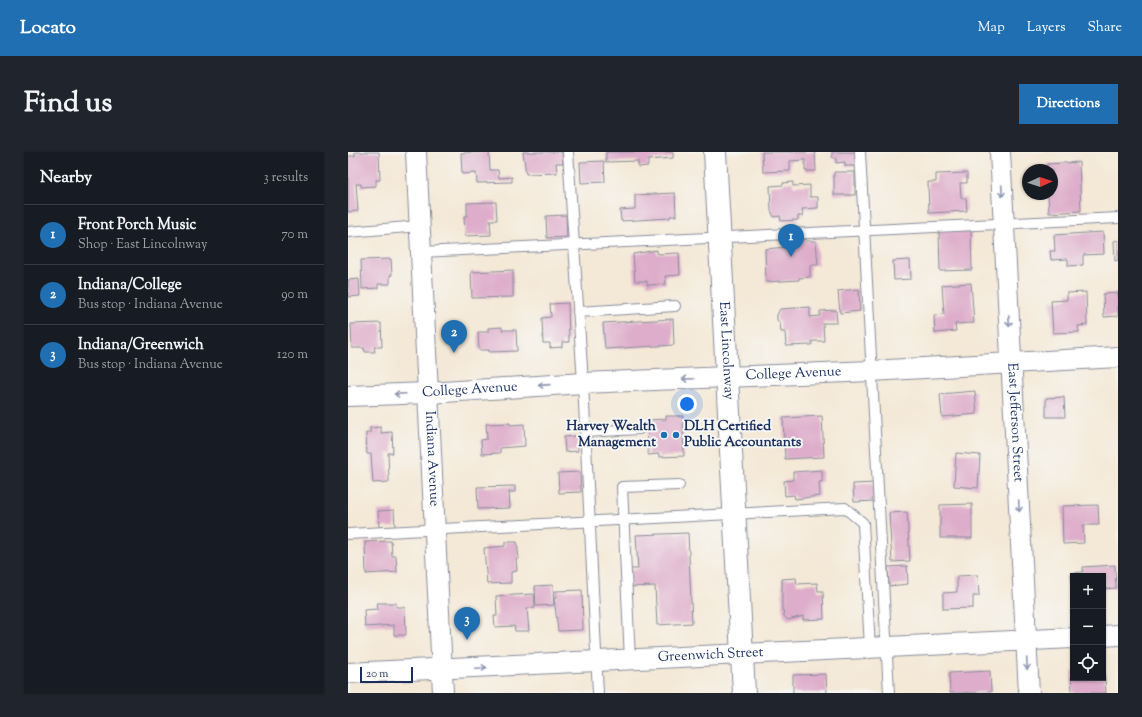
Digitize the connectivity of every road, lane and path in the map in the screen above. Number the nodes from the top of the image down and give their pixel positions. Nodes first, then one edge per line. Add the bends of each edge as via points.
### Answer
1 (416, 152) edge
2 (568, 152) edge
3 (715, 152) edge
4 (860, 152) edge
5 (1000, 152) edge
6 (1118, 218) edge
7 (1003, 224) junction
8 (420, 226) junction
9 (865, 230) junction
10 (348, 232) edge
11 (720, 238) junction
12 (574, 245) junction
13 (421, 252) junction
14 (675, 306) dead end
15 (578, 312) junction
16 (1118, 357) edge
17 (1011, 362) junction
18 (871, 371) junction
19 (727, 377) junction
20 (583, 382) junction
21 (428, 393) junction
22 (348, 396) edge
23 (639, 429) dead end
24 (585, 432) junction
25 (679, 485) dead end
26 (735, 514) junction
27 (623, 520) junction
28 (590, 521) junction
29 (435, 530) junction
30 (348, 534) edge
31 (1118, 635) edge
32 (1106, 636) edge
33 (1070, 638) edge
34 (1026, 640) junction
35 (879, 648) junction
36 (742, 655) junction
37 (630, 660) junction
38 (596, 662) junction
39 (442, 670) junction
40 (348, 673) edge
41 (443, 693) edge
42 (598, 693) edge
43 (744, 693) edge
44 (886, 693) edge
45 (890, 693) edge
46 (1029, 693) edge

1 - 8 street, Indiana Avenue
2 - 12 lane
3 - 11 main road, East Lincolnway
4 - 9 lane
5 -> 7 street, East Jefferson Street
6 - 7 lane
7 - 9 lane
7 -> 17 street, East Jefferson Street
8 - 10 lane
8 - 13 street, Indiana Avenue
9 - 11 lane
9 - 18 lane
11 - 12 lane
11 - 19 main road, East Lincolnway
12 - 13 lane
12 - 15 lane
13 - 21 street, Indiana Avenue
14 - 15 lane
15 - 20 lane
16 - 17 street, College Avenue
17 - 18 street, College Avenue
17 -> 34 street, East Jefferson Street
18 - 19 street, College Avenue
18 - 35 lane
19 -> 20 street, College Avenue
19 - 26 main road, East Lincolnway
20 -> 21 street, College Avenue
20 - 24 lane
21 -> 22 street, College Avenue
21 - 29 street, Indiana Avenue
23 - 24 lane
24 - 28 lane
25 - 27 lane via 622,487
26 - 27 lane
26 - 35 lane via 845,508 863,523
26 - 36 main road, East Lincolnway
27 - 28 lane
27 - 37 lane
28 - 29 lane
28 - 38 lane
29 - 30 lane
29 - 39 street, Indiana Avenue
31 - 32 street
33 - 34 street, Greenwich Street
34 - 35 street, Greenwich Street
34 -> 46 street, East Jefferson Street
35 - 36 street, Greenwich Street
35 - 45 lane
36 - 37 street, Greenwich Street
36 - 43 main road, East Lincolnway
37 - 38 street, Greenwich Street
39 -> 38 street, Greenwich Street
38 - 42 lane
39 - 40 street, Greenwich Street
39 - 41 street, Indiana Avenue
44 - 45 lane

